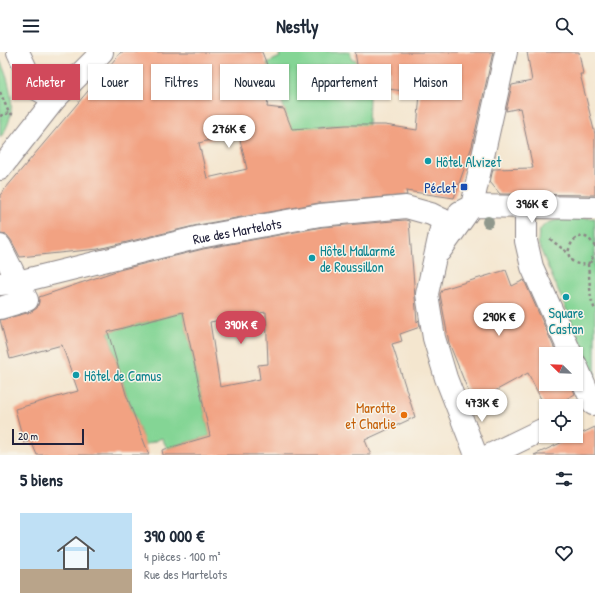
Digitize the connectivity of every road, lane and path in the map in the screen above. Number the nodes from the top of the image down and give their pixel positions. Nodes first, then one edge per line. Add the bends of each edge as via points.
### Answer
1 (18, 52) edge
2 (102, 52) edge
3 (506, 52) edge
4 (24, 64) edge
5 (80, 74) edge
6 (0, 92) edge
7 (54, 100) edge
8 (9, 113) junction
9 (14, 115) dead end
10 (0, 116) edge
11 (0, 169) edge
12 (472, 206) junction
13 (526, 207) junction
14 (595, 208) edge
15 (443, 220) junction
16 (0, 246) edge
17 (595, 247) edge
18 (595, 254) edge
19 (435, 257) junction
20 (589, 262) junction
21 (595, 264) edge
22 (9, 283) edge
23 (0, 308) edge
24 (595, 310) edge
25 (568, 347) edge
26 (583, 390) edge
27 (588, 407) edge
28 (539, 433) edge
29 (518, 449) edge
30 (476, 455) edge
31 (490, 455) edge

1 - 4 street
2 - 5 street
3 - 12 street
6 - 8 path
7 - 11 street
8 - 9 path
8 - 10 path
12 - 13 street
12 - 15 street
12 - 19 street
13 - 14 street
13 - 25 street via 526,241 532,267
15 - 19 street
15 - 22 street, Rue des Martelots via 406,207 320,215 200,237
16 - 22 street
17 - 20 path via 592,241 584,237 576,238 570,244 568,253 572,261 580,265
18 - 20 path
19 - 30 street via 427,294 434,338 446,378
20 - 21 path
20 - 24 path via 591,299
22 - 23 street via 27,300
26 - 27 street
28 - 29 street
29 - 31 street

